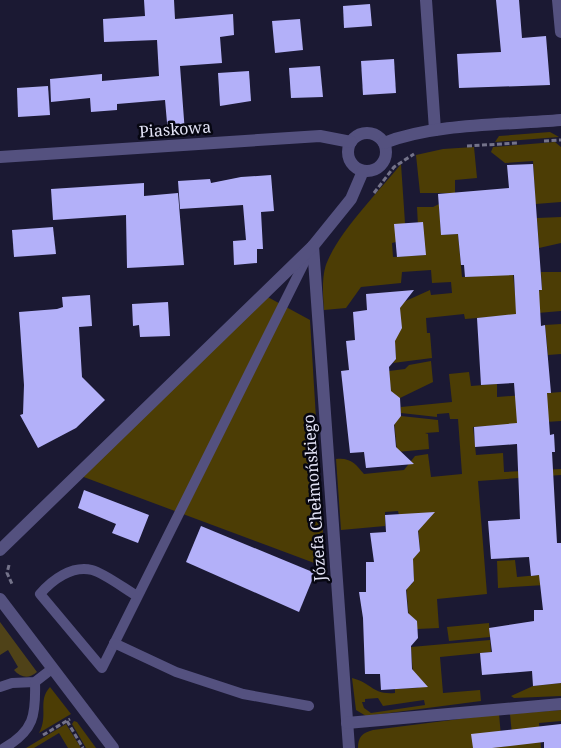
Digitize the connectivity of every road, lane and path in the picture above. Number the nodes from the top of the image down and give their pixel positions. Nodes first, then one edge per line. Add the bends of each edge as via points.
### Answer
1 (426, 0) edge
2 (558, 0) edge
3 (561, 32) edge
4 (561, 120) edge
5 (435, 130) junction
6 (351, 142) junction
7 (384, 143) junction
8 (494, 144) dead end
9 (474, 146) dead end
10 (0, 157) edge
11 (363, 172) junction
12 (313, 246) junction
13 (0, 550) edge
14 (137, 596) junction
15 (0, 599) edge
16 (114, 643) junction
17 (53, 668) junction
18 (35, 682) junction
19 (0, 687) edge
20 (561, 704) edge
21 (309, 706) dead end
22 (76, 716) dead end
23 (67, 721) junction
24 (347, 722) junction
25 (37, 739) dead end
26 (4, 748) edge
27 (83, 748) edge
28 (113, 748) edge
29 (348, 748) edge

1 - 5 street
2 - 3 street
4 - 5 street
5 - 7 street via 409,134
6 - 7 street via 355,137 368,133
6 - 10 street, Piaskowa via 320,136
6 - 11 street via 349,160
7 - 11 street via 387,149 385,161 376,170
8 - 9 path
11 - 12 street via 351,199
12 - 13 street
12 - 14 lane
12 - 24 street, Józefa Chełmońskiego
14 - 16 lane
14 - 16 lane via 92,570 74,571 51,580 40,594 102,668
15 - 17 street
16 - 21 lane via 176,672 243,694
17 - 18 lane
17 - 28 street
18 - 19 lane
18 - 26 lane via 35,707 29,727 20,739
20 - 24 street
22 - 23 path
23 - 25 path
23 - 27 path
24 - 29 street, Józefa Chełmońskiego

